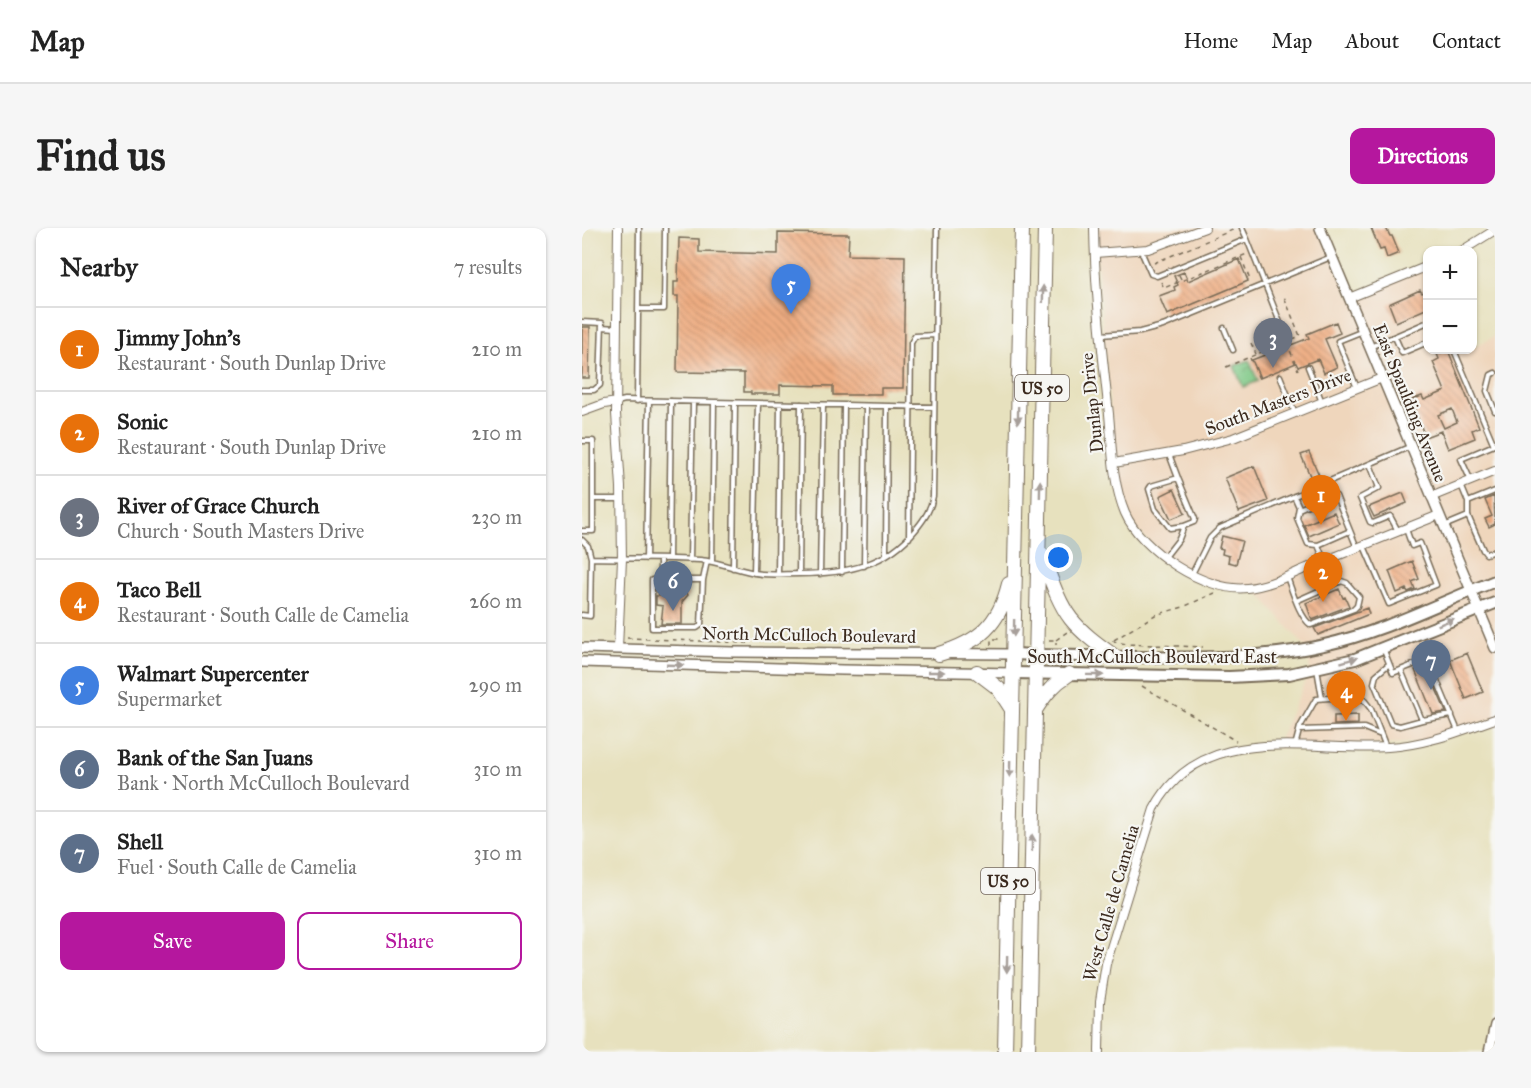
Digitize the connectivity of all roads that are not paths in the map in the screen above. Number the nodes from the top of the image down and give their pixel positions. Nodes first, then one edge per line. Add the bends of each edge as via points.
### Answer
1 (618, 228) edge
2 (639, 228) edge
3 (665, 228) edge
4 (937, 228) edge
5 (1022, 228) edge
6 (1045, 228) edge
7 (1094, 228) edge
8 (1205, 228) edge
9 (1242, 228) edge
10 (1320, 228) edge
11 (1495, 230) edge
12 (1247, 239) junction
13 (1469, 246) edge
14 (1141, 250) junction
15 (1095, 253) junction
16 (1332, 257) junction
17 (1423, 268) edge
18 (1265, 284) junction
19 (1349, 298) junction
20 (638, 309) junction
21 (582, 322) edge
22 (1423, 324) edge
23 (602, 327) junction
24 (617, 328) junction
25 (1224, 328) dead end
26 (1283, 330) dead end
27 (1363, 331) junction
28 (935, 335) junction
29 (1100, 335) junction
30 (1395, 337) junction
31 (1423, 344) edge
32 (1370, 348) junction
33 (1233, 350) dead end
34 (1456, 354) edge
35 (1308, 367) dead end
36 (1493, 374) edge
37 (1280, 376) dead end
38 (1382, 378) junction
39 (1357, 388) junction
40 (582, 390) edge
41 (637, 401) junction
42 (649, 401) junction
43 (671, 401) junction
44 (617, 402) junction
45 (693, 402) junction
46 (714, 402) junction
47 (1323, 402) junction
48 (735, 403) junction
49 (758, 404) junction
50 (780, 404) junction
51 (801, 404) junction
52 (823, 405) junction
53 (844, 405) junction
54 (866, 406) junction
55 (887, 406) junction
56 (910, 407) junction
57 (934, 408) junction
58 (1495, 411) edge
59 (582, 412) edge
60 (1296, 414) junction
61 (582, 441) edge
62 (1410, 447) junction
63 (1169, 453) junction
64 (1114, 463) junction
65 (1370, 464) junction
66 (1495, 471) edge
67 (1178, 478) junction
68 (1471, 480) junction
69 (1461, 484) junction
70 (1495, 491) edge
71 (1294, 496) junction
72 (1431, 497) junction
73 (593, 499) junction
74 (622, 499) junction
75 (1468, 502) junction
76 (1299, 507) junction
77 (1439, 515) junction
78 (1468, 516) junction
79 (1184, 526) junction
80 (1443, 527) junction
81 (1402, 530) junction
82 (582, 531) edge
83 (1350, 531) junction
84 (909, 538) junction
85 (582, 540) edge
86 (1318, 544) junction
87 (1360, 547) junction
88 (1038, 548) junction
89 (1495, 551) edge
90 (886, 555) junction
91 (1165, 557) junction
92 (591, 558) junction
93 (622, 559) junction
94 (646, 559) junction
95 (660, 559) junction
96 (669, 560) junction
97 (690, 560) junction
98 (1327, 560) junction
99 (709, 561) junction
100 (1015, 561) junction
101 (864, 566) junction
102 (733, 568) junction
103 (842, 572) junction
104 (754, 573) junction
105 (778, 574) junction
106 (799, 574) junction
107 (820, 574) junction
108 (1192, 574) junction
109 (1287, 576) junction
110 (660, 580) junction
111 (703, 580) junction
112 (1495, 580) edge
113 (1340, 582) junction
114 (1470, 590) junction
115 (1296, 601) junction
116 (1495, 603) edge
117 (582, 606) edge
118 (590, 606) junction
119 (1479, 609) junction
120 (582, 615) edge
121 (582, 648) edge
122 (618, 648) junction
123 (1383, 648) junction
124 (1495, 648) edge
125 (939, 654) junction
126 (1013, 654) junction
127 (1036, 655) junction
128 (1114, 656) junction
129 (582, 662) edge
130 (617, 663) junction
131 (1389, 664) junction
132 (1317, 669) junction
133 (1401, 670) junction
134 (977, 672) junction
135 (1013, 673) junction
136 (1036, 673) junction
137 (1069, 674) junction
138 (1322, 698) junction
139 (1012, 710) junction
140 (1035, 710) junction
141 (1452, 715) junction
142 (1495, 719) edge
143 (1422, 720) junction
144 (1300, 730) junction
145 (1459, 731) junction
146 (1381, 735) junction
147 (1295, 747) junction
148 (1386, 747) junction
149 (1495, 1025) edge
150 (1005, 1052) edge
151 (1028, 1052) edge
152 (1098, 1052) edge
153 (1489, 1052) edge

1 - 24 street
2 - 20 lane
3 - 20 lane via 664,309
4 - 28 lane
5 -> 100 highway, US 50
88 -> 6 highway, US 50
7 - 15 street, Dunlap Drive
8 - 14 street
9 - 12 lane
10 - 16 street, East Spaulding Avenue
11 - 13 street
12 - 14 lane via 1159,276 1151,274
12 - 18 lane
14 - 15 street
15 - 29 street, Dunlap Drive
16 - 18 lane
16 - 19 street, East Spaulding Avenue
17 - 19 street
18 - 26 lane
18 - 29 lane via 1163,326
19 - 27 street, East Spaulding Avenue
20 - 41 lane
21 - 23 lane via 602,323
22 - 30 lane
23 - 24 lane
23 - 40 lane via 600,385 594,390
24 - 44 street
25 - 33 lane
27 - 32 street, East Spaulding Avenue
27 - 39 lane via 1338,341
28 - 56 lane via 912,339
28 - 57 lane
29 - 64 street, Dunlap Drive
30 - 31 lane via 1402,353
30 - 32 lane
32 - 38 street, East Spaulding Avenue
34 - 68 lane via 1494,445 1461,459
35 - 47 lane
36 - 58 lane via 1487,392
37 - 60 lane
38 - 39 street, South Masters Drive
38 - 62 street, East Spaulding Avenue
39 - 47 street, South Masters Drive
41 - 42 lane
41 - 44 lane
42 - 43 lane
42 - 94 lane
43 - 45 lane
43 - 96 lane
44 - 59 street
44 - 74 street
45 - 46 lane
45 - 97 lane
46 - 48 lane
46 - 99 lane
47 - 60 street, South Masters Drive
48 - 49 lane
48 - 102 lane
49 - 50 lane
49 - 104 lane
50 - 51 lane
50 - 105 lane
51 - 52 lane
51 - 106 lane
52 - 53 lane
52 - 107 lane
53 - 54 lane
53 - 103 lane
54 - 55 lane
54 - 101 lane
55 - 56 lane
55 - 90 lane
56 - 57 lane
56 - 84 lane
57 - 84 lane via 931,507
60 - 63 street, South Masters Drive via 1233,438
61 - 73 lane via 593,441
62 - 65 lane
62 - 72 street, East Spaulding Avenue
63 - 64 street, South Masters Drive
63 - 67 lane
64 - 91 street, Dunlap Drive via 1127,516 1145,541
65 - 71 lane
65 - 81 lane via 1379,488 1360,498 1370,522 1390,516
66 - 68 street
67 - 79 lane via 1196,519
67 - 79 lane via 1149,489 1155,509 1170,528
68 - 69 street
69 - 72 street
69 - 75 lane
70 - 75 lane
71 - 76 lane
71 - 108 lane via 1217,529
72 - 77 street, East Spaulding Avenue
73 - 74 lane
73 - 82 lane via 593,531
74 - 93 street
75 - 78 lane
76 - 83 lane via 1334,495
76 - 86 lane via 1297,518 1306,542
77 - 80 street, East Spaulding Avenue
77 - 81 street
78 - 80 lane
78 - 89 lane via 1486,554
79 - 91 lane
80 - 114 street, East Spaulding Avenue
81 - 87 street
81 - 87 lane via 1412,546 1420,543 1436,585 1389,604
83 - 86 lane
83 - 87 lane
84 - 90 lane
85 - 92 lane
86 - 98 lane
87 - 98 street
88 - 127 highway, US 50
88 - 128 highway via 1071,619
90 - 101 lane
91 - 108 street, Dunlap Drive
92 - 93 lane
92 - 118 lane
93 - 94 lane
93 - 122 street
94 - 95 lane
95 - 96 lane
95 - 110 lane
96 - 97 lane
97 - 99 lane
98 - 109 street
98 - 113 lane
99 - 102 lane
99 - 111 lane
100 - 125 highway via 994,622 979,637
100 -> 126 highway, US 50
101 - 103 lane
102 - 104 lane
103 - 107 lane
104 - 105 lane
105 - 106 lane
106 - 107 lane
108 - 109 street, Dunlap Drive via 1227,587 1254,588
109 - 115 lane
110 - 111 lane
110 - 111 lane via 652,580 652,628 701,625
112 - 114 main road, South McCulloch Boulevard East
113 - 115 lane
113 - 115 lane via 1347,583 1359,597 1354,609 1311,625
114 - 119 street, East Spaulding Avenue
114 - 128 main road, South McCulloch Boulevard East via 1374,630 1312,648 1232,657
116 - 119 main road, South McCulloch Boulevard East
117 - 118 lane
118 - 120 lane via 590,615
123 -> 119 main road, South McCulloch Boulevard East
119 - 124 street, East Spaulding Avenue
121 - 122 street, North McCulloch Boulevard
122 - 125 street, North McCulloch Boulevard
122 - 130 street
123 - 131 lane
132 -> 123 main road, South McCulloch Boulevard East
125 - 126 street, North McCulloch Boulevard
126 - 127 main road, North McCulloch Boulevard
126 - 135 highway, US 50
127 - 128 main road, South McCulloch Boulevard East
127 - 136 highway, US 50
129 - 130 street, North McCulloch Boulevard
130 -> 134 street, North McCulloch Boulevard
131 - 133 lane via 1393,673
131 - 143 lane via 1376,675 1374,683 1389,720 1395,726
137 -> 132 main road, South McCulloch Boulevard East via 1239,677
132 - 138 lane
133 - 141 lane via 1428,659
133 - 143 lane
134 - 135 street, North McCulloch Boulevard
134 - 139 highway via 998,688
135 - 136 main road, South McCulloch Boulevard East
135 - 139 highway, US 50
136 - 137 main road, South McCulloch Boulevard East
136 - 140 highway, US 50
137 - 140 highway via 1048,690
138 - 144 lane via 1316,699
138 - 146 lane via 1356,696 1364,700
139 -> 150 highway, US 50
151 -> 140 highway, US 50
141 - 143 lane
141 - 145 lane
142 - 145 street, West Calle de Camelia
144 - 146 lane via 1365,728
144 - 147 lane
145 - 148 street, West Calle de Camelia
146 - 148 lane
147 - 148 street, West Calle de Camelia
147 - 152 street, West Calle de Camelia via 1250,747 1212,755 1183,772 1166,789 1155,809 1103,975
149 - 153 street

